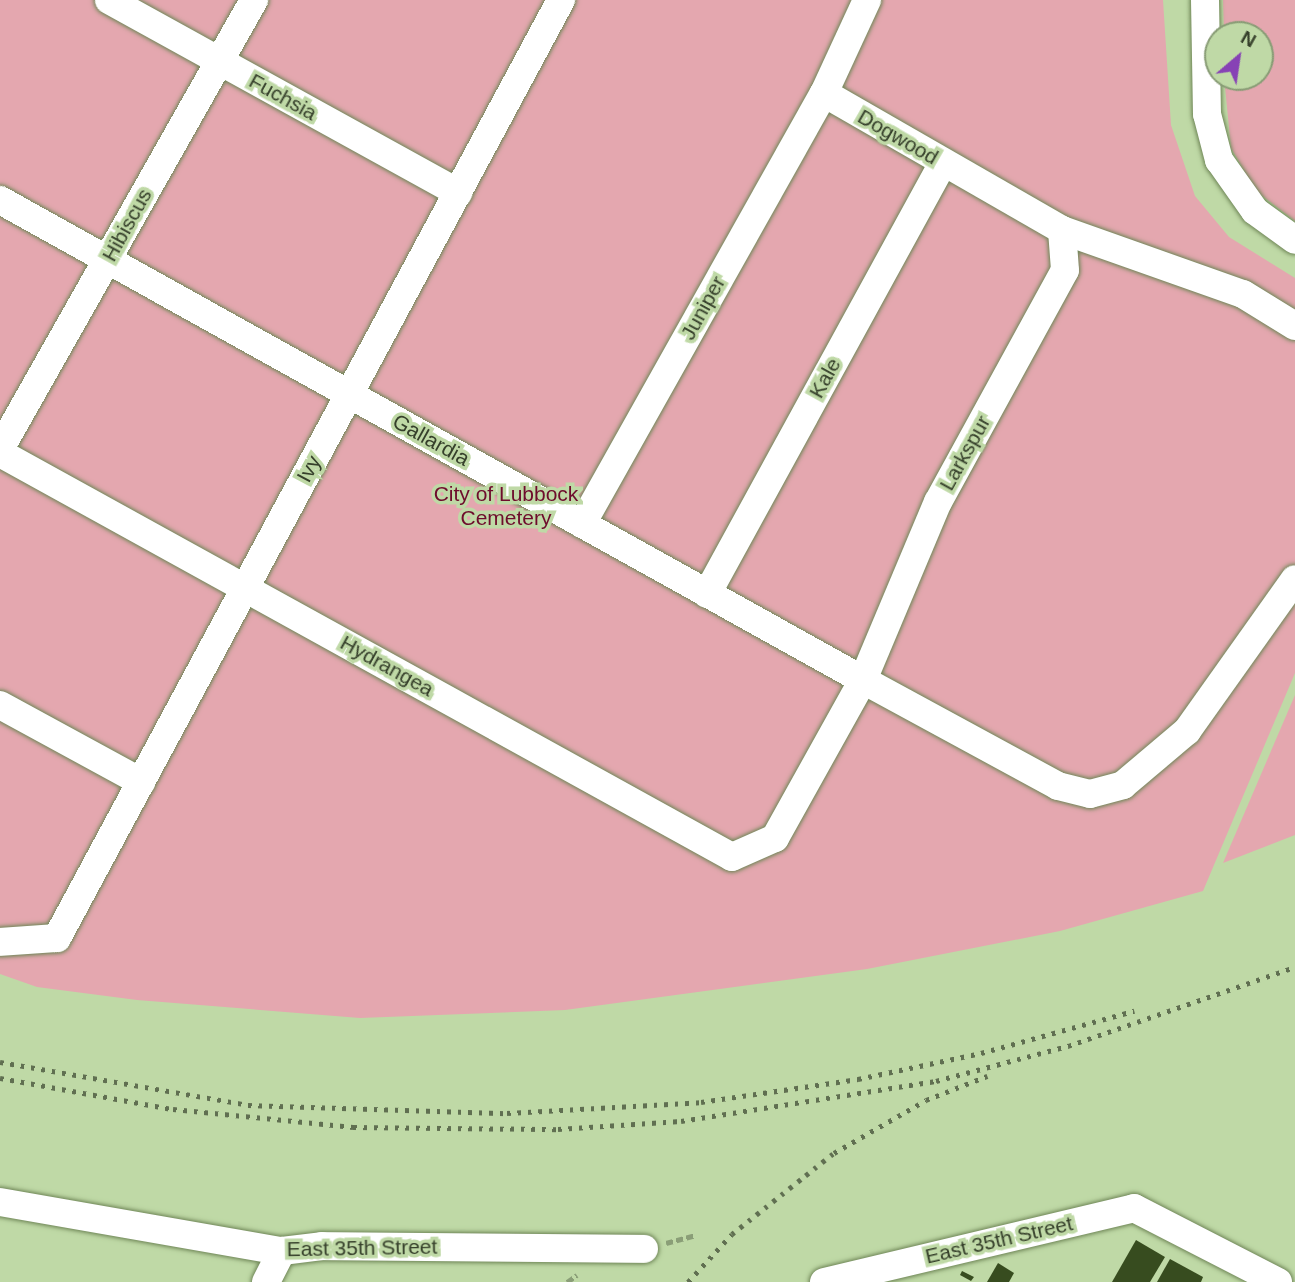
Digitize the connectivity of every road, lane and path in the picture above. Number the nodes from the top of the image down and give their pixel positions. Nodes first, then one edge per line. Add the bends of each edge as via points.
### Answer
1 (108, 0) edge
2 (254, 0) edge
3 (561, 0) edge
4 (867, 0) edge
5 (1205, 0) edge
6 (219, 61) junction
7 (824, 93) junction
8 (943, 163) junction
9 (458, 193) junction
10 (0, 200) edge
11 (1062, 230) junction
12 (1295, 240) edge
13 (107, 260) junction
14 (1295, 326) edge
15 (349, 394) junction
16 (0, 451) edge
17 (582, 524) junction
18 (1295, 579) edge
19 (245, 588) junction
20 (707, 594) junction
21 (863, 680) junction
22 (0, 705) edge
23 (141, 782) junction
24 (0, 942) edge
25 (0, 1202) edge
26 (644, 1249) dead end
27 (282, 1251) junction
28 (266, 1282) edge
29 (824, 1282) edge
30 (1278, 1282) edge

1 - 6 street, Fuchsia
2 - 6 street, Hibiscus
3 - 9 street, Ivy
4 - 7 street
5 - 12 street via 1207,114 1219,160 1255,211
6 - 9 street, Fuchsia
6 - 13 street, Hibiscus
7 - 8 street, Dogwood
7 - 17 street, Juniper
8 - 11 street, Dogwood
8 - 20 street, Kale
9 - 15 street, Ivy
10 - 13 street, Gallardia
11 - 14 street, Dogwood via 1243,294
11 - 21 street, Larkspur via 1065,270 938,502
13 - 15 street, Gallardia
13 - 16 street, Hibiscus
15 - 17 street, Gallardia
15 - 19 street, Ivy
16 - 19 street, Hydrangea
17 - 20 street, Gallardia
18 - 21 street, Gallardia via 1186,731 1123,785 1090,794 1058,786
19 - 21 street, Hydrangea via 732,857 775,838
19 - 23 street, Ivy
20 - 21 street, Gallardia
22 - 23 street
23 - 24 street, Ivy via 57,938
25 - 27 street, East 35th Street
26 - 27 street, East 35th Street via 322,1246
27 - 28 street
29 - 30 street, East 35th Street via 1134,1208

